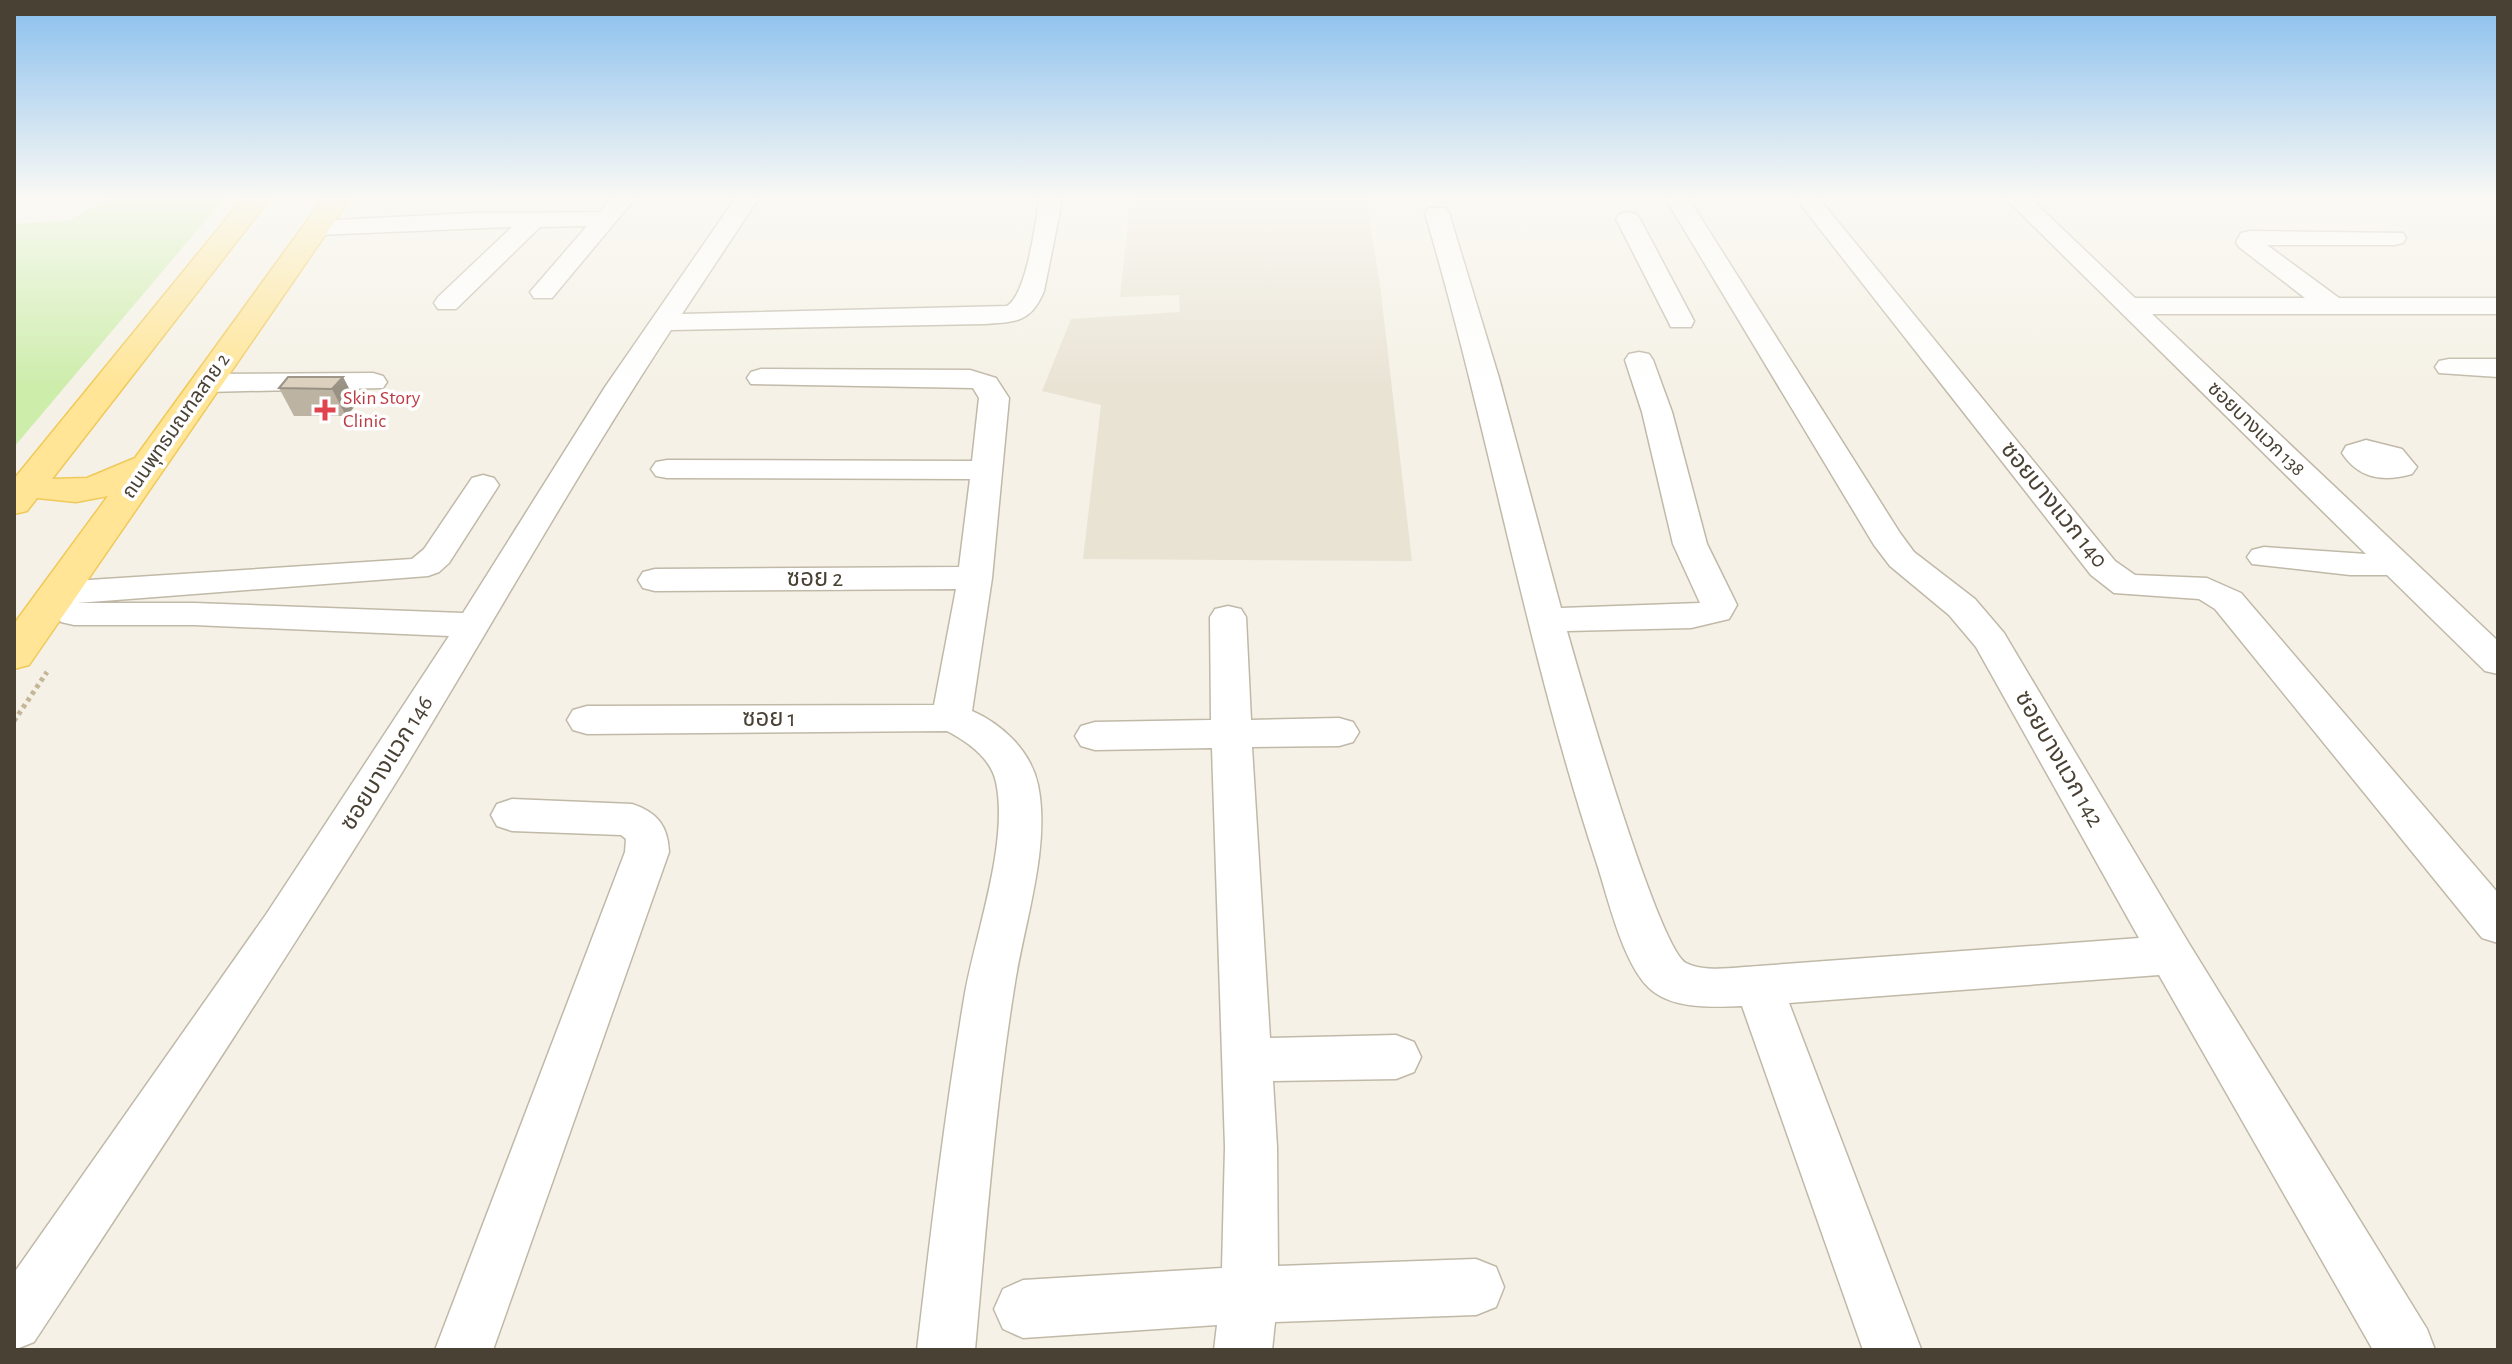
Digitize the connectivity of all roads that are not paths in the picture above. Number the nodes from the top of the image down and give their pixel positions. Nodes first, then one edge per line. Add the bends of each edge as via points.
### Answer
1 (208, 260) edge
2 (294, 260) edge
3 (492, 260) edge
4 (570, 260) edge
5 (706, 260) edge
6 (1039, 260) edge
7 (1451, 260) edge
8 (1650, 260) edge
9 (1697, 260) edge
10 (1856, 260) edge
11 (2081, 260) edge
12 (2270, 260) edge
13 (1655, 270) junction
14 (1701, 271) junction
15 (543, 292) dead end
16 (447, 303) dead end
17 (2331, 305) junction
18 (2130, 306) junction
19 (2498, 306) edge
20 (1681, 321) dead end
21 (664, 322) junction
22 (1639, 360) dead end
23 (2449, 367) dead end
24 (2498, 368) edge
25 (761, 378) dead end
26 (373, 382) dead end
27 (206, 383) junction
28 (2287, 458) junction
29 (2361, 461) dead end
30 (149, 465) junction
31 (667, 469) dead end
32 (987, 470) junction
33 (483, 485) dead end
34 (22, 493) edge
35 (2264, 557) dead end
36 (2397, 564) junction
37 (975, 578) junction
38 (655, 580) dead end
39 (51, 604) junction
40 (1228, 617) dead end
41 (1548, 620) junction
42 (474, 625) junction
43 (14, 655) edge
44 (2498, 662) edge
45 (951, 718) junction
46 (587, 720) dead end
47 (1339, 732) dead end
48 (1231, 733) junction
49 (1095, 736) dead end
50 (512, 815) dead end
51 (2498, 925) edge
52 (2172, 955) junction
53 (1759, 986) junction
54 (1396, 1057) dead end
55 (1246, 1060) junction
56 (1476, 1287) dead end
57 (1250, 1295) junction
58 (1023, 1309) dead end
59 (14, 1322) edge
60 (1892, 1349) edge
61 (464, 1350) edge
62 (946, 1350) edge
63 (1243, 1350) edge
64 (2406, 1350) edge

1 - 34 main road
2 - 27 main road, ถนนพุทธมณฑลสาย 2
3 - 16 street
4 - 15 street
5 - 21 street, ซอยบางแวก 146
6 - 21 street via 1020,311
7 - 41 street
8 - 13 street
9 - 14 street, ซอยบางแวก 142
10 - 51 street, ซอยบางแวก 140 via 2103,568 2126,585 2207,589 2228,601
11 - 18 street, ซอยบางแวก 138
12 - 17 street
13 - 14 street
13 - 20 street
14 - 52 street, ซอยบางแวก 142 via 1792,389 1902,559 1962,607 1991,641
17 - 18 street
17 - 19 street
18 - 28 street, ซอยบางแวก 138
21 - 42 street, ซอยบางแวก 146
22 - 41 street via 1690,544 1719,605 1716,611 1691,617
23 - 24 street
25 - 32 street via 986,383 994,398
26 - 27 street
27 - 30 main road, ถนนพุทธมณฑลสาย 2
28 - 29 street
28 - 36 street, ซอยบางแวก 138
30 - 34 main road via 110,484 80,491
30 - 39 main road, ถนนพุทธมณฑลสาย 2
31 - 32 street
32 - 37 street
33 - 39 street via 437,556 416,569
35 - 36 street
36 - 44 street, ซอยบางแวก 138
37 - 38 street, ซอย 2
37 - 45 street
39 - 42 street
39 - 43 main road, ถนนพุทธมณฑลสาย 2
40 - 48 street
41 - 53 street via 1608,836 1651,950 1665,974 1680,983
42 - 59 street, ซอยบางแวก 146 via 283,926
45 - 46 street, ซอย 1
45 - 62 street via 971,724 1002,753 1017,786 1019,812 968,1134
47 - 48 street
48 - 49 street
48 - 55 street
50 - 61 street via 632,820 647,834 647,852
52 - 53 street
52 - 64 street, ซอยบางแวก 142
53 - 60 street
54 - 55 street
55 - 57 street
56 - 57 street
57 - 58 street
57 - 63 street

